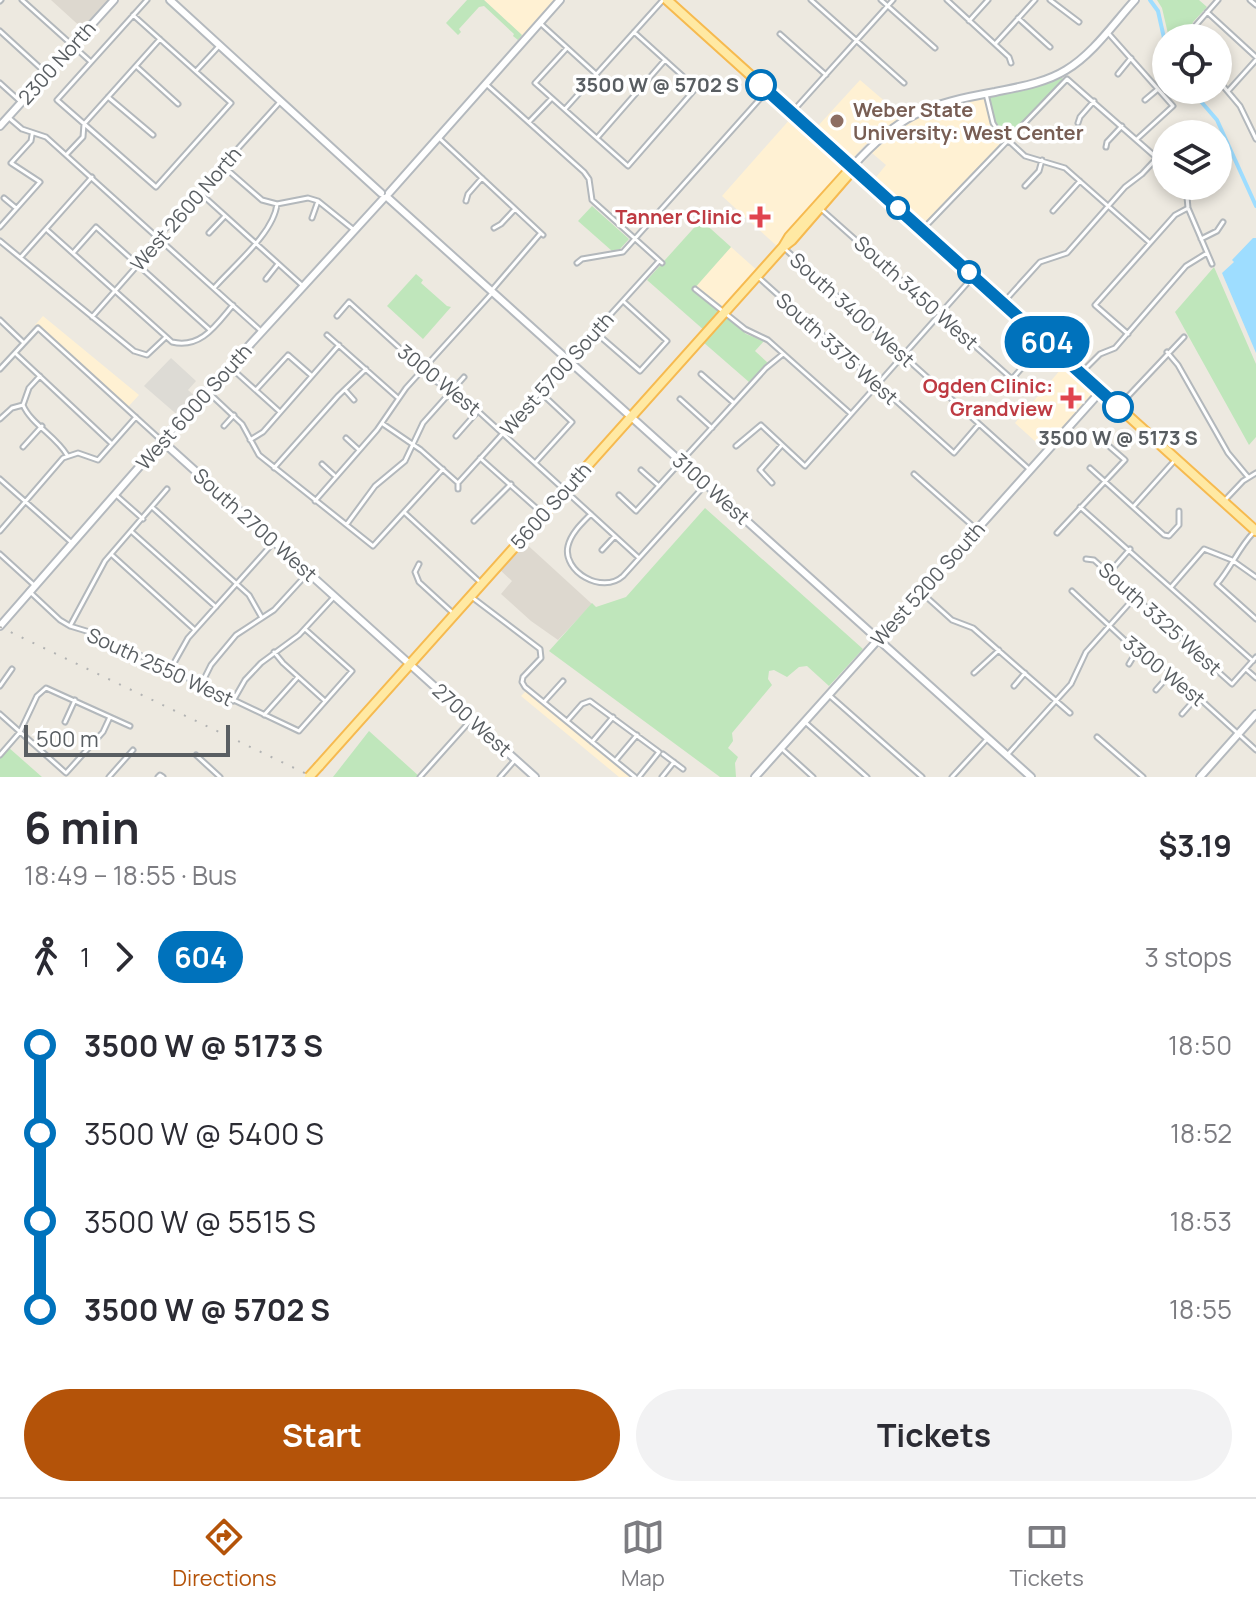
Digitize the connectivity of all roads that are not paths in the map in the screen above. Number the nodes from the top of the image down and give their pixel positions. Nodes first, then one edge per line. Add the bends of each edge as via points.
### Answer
1 (22, 0) edge
2 (114, 0) edge
3 (147, 0) edge
4 (170, 0) edge
5 (560, 0) edge
6 (665, 0) edge
7 (811, 0) edge
8 (881, 0) edge
9 (893, 0) edge
10 (947, 0) edge
11 (988, 0) edge
12 (1035, 0) edge
13 (1050, 0) edge
14 (1135, 0) edge
15 (1218, 0) edge
16 (1250, 0) edge
17 (1256, 5) edge
18 (888, 6) junction
19 (1207, 12) junction
20 (133, 15) junction
21 (1018, 18) junction
22 (969, 21) junction
23 (1079, 22) dead end
24 (539, 23) junction
25 (1197, 24) edge
26 (0, 31) edge
27 (634, 32) junction
28 (1106, 32) junction
29 (780, 34) dead end
30 (160, 39) junction
31 (857, 41) junction
32 (995, 44) junction
33 (73, 45) junction
34 (220, 45) junction
35 (1050, 47) dead end
36 (567, 48) junction
37 (935, 48) dead end
38 (1131, 58) junction
39 (1256, 59) edge
40 (665, 60) junction
41 (91, 62) junction
42 (1011, 63) dead end
43 (136, 66) junction
44 (196, 71) junction
45 (47, 74) junction
46 (596, 74) junction
47 (1118, 74) dead end
48 (826, 75) junction
49 (1152, 82) edge
50 (0, 83) edge
51 (486, 83) junction
52 (904, 83) dead end
53 (1232, 87) edge
54 (768, 91) junction
55 (986, 93) junction
56 (1152, 94) edge
57 (1232, 95) edge
58 (108, 97) junction
59 (552, 98) junction
60 (282, 100) junction
61 (1145, 100) dead end
62 (1094, 101) junction
63 (21, 102) junction
64 (178, 104) dead end
65 (1171, 104) edge
66 (565, 109) junction
67 (792, 113) junction
68 (8, 117) junction
69 (529, 122) junction
70 (1078, 123) dead end
71 (1256, 123) edge
72 (84, 124) junction
73 (0, 126) edge
74 (1122, 126) junction
75 (1251, 128) junction
76 (33, 133) junction
77 (153, 135) dead end
78 (438, 136) junction
79 (597, 138) junction
80 (1256, 139) edge
81 (1009, 140) junction
82 (1137, 140) junction
83 (1106, 147) dead end
84 (1152, 154) edge
85 (66, 155) junction
86 (1042, 160) junction
87 (1152, 163) edge
88 (223, 166) junction
89 (852, 167) junction
90 (92, 177) junction
91 (482, 178) junction
92 (1080, 181) junction
93 (1025, 186) dead end
94 (199, 192) junction
95 (385, 195) junction
96 (4, 198) dead end
97 (1188, 200) edge
98 (318, 201) junction
99 (466, 201) dead end
100 (277, 204) junction
101 (1109, 206) junction
102 (820, 207) junction
103 (16, 208) junction
104 (1188, 208) junction
105 (515, 209) junction
106 (1053, 211) dead end
107 (225, 216) junction
108 (312, 218) dead end
109 (1223, 222) dead end
110 (0, 227) edge
111 (494, 228) dead end
112 (46, 229) junction
113 (354, 230) junction
114 (923, 230) junction
115 (209, 233) dead end
116 (157, 238) junction
117 (634, 239) junction
118 (1201, 239) junction
119 (0, 241) edge
120 (255, 243) junction
121 (1150, 243) junction
122 (783, 247) junction
123 (73, 253) junction
124 (1207, 253) junction
125 (21, 257) junction
126 (577, 263) dead end
127 (278, 264) junction
128 (1212, 264) dead end
129 (138, 265) junction
130 (757, 276) junction
131 (974, 276) junction
132 (266, 279) dead end
133 (303, 286) junction
134 (214, 288) junction
135 (695, 289) dead end
136 (115, 291) junction
137 (493, 291) junction
138 (623, 301) junction
139 (1003, 303) junction
140 (233, 305) junction
141 (725, 312) junction
142 (939, 314) junction
143 (337, 316) dead end
144 (92, 317) junction
145 (0, 320) edge
146 (210, 330) junction
147 (262, 332) junction
148 (595, 332) junction
149 (1128, 334) junction
150 (327, 335) dead end
151 (166, 337) junction
152 (1184, 337) dead end
153 (1046, 341) junction
154 (24, 343) junction
155 (339, 345) junction
156 (1167, 352) junction
157 (15, 353) junction
158 (783, 354) junction
159 (902, 355) junction
160 (569, 360) junction
161 (230, 367) junction
162 (0, 369) edge
163 (366, 369) junction
164 (423, 369) junction
165 (1081, 373) junction
166 (701, 374) dead end
167 (40, 376) junction
168 (312, 376) junction
169 (464, 377) dead end
170 (876, 384) junction
171 (256, 390) junction
172 (345, 390) junction
173 (1101, 391) junction
174 (208, 392) junction
175 (450, 392) junction
176 (540, 392) junction
177 (398, 398) junction
178 (680, 399) dead end
179 (354, 400) dead end
180 (734, 403) junction
181 (23, 405) junction
182 (1118, 407) junction
183 (478, 411) junction
184 (280, 412) junction
185 (851, 414) junction
186 (234, 415) junction
187 (631, 416) junction
188 (136, 417) junction
189 (0, 419) edge
190 (382, 423) junction
191 (979, 424) junction
192 (42, 426) junction
193 (224, 426) dead end
194 (712, 428) junction
195 (503, 434) junction
196 (456, 436) dead end
197 (346, 438) dead end
198 (250, 440) junction
199 (162, 441) junction
200 (112, 444) junction
201 (412, 445) junction
202 (782, 445) junction
203 (736, 446) dead end
204 (23, 447) dead end
205 (1110, 447) dead end
206 (359, 450) junction
207 (67, 455) junction
208 (480, 458) junction
209 (1176, 459) junction
210 (681, 461) junction
211 (535, 463) junction
212 (322, 464) dead end
213 (274, 468) junction
214 (1090, 468) dead end
215 (443, 469) junction
216 (1029, 469) junction
217 (641, 470) dead end
218 (1256, 473) edge
219 (914, 474) dead end
220 (335, 476) junction
221 (1248, 477) junction
222 (0, 479) edge
223 (1105, 482) junction
224 (458, 483) junction
225 (772, 483) dead end
226 (511, 484) junction
227 (706, 484) junction
228 (659, 486) junction
229 (167, 489) dead end
230 (458, 489) dead end
231 (565, 490) junction
232 (115, 494) junction
233 (619, 495) dead end
234 (25, 501) junction
235 (315, 501) junction
236 (1224, 501) junction
237 (1080, 507) junction
238 (1133, 507) junction
239 (153, 508) junction
240 (1179, 511) dead end
241 (404, 512) junction
242 (544, 514) junction
243 (591, 514) junction
244 (143, 519) junction
245 (474, 521) dead end
246 (347, 524) junction
247 (1256, 530) edge
248 (0, 531) edge
249 (132, 531) junction
250 (978, 531) junction
251 (1057, 533) dead end
252 (615, 536) junction
253 (274, 542) junction
254 (72, 543) junction
255 (1130, 549) junction
256 (602, 550) dead end
257 (0, 554) edge
258 (111, 555) junction
259 (5, 558) junction
260 (639, 558) junction
261 (1086, 559) dead end
262 (1232, 560) junction
263 (0, 564) edge
264 (419, 564) dead end
265 (308, 573) junction
266 (1109, 573) junction
267 (1256, 577) edge
268 (481, 583) junction
269 (237, 584) junction
270 (1171, 587) junction
271 (31, 588) junction
272 (1072, 591) dead end
273 (921, 593) junction
274 (470, 596) junction
275 (334, 597) junction
276 (1135, 597) junction
277 (216, 607) junction
278 (454, 614) junction
279 (262, 618) junction
280 (1256, 619) edge
281 (0, 624) edge
282 (70, 626) junction
283 (1109, 626) junction
284 (305, 629) junction
285 (195, 630) junction
286 (879, 640) junction
287 (1138, 649) junction
288 (999, 650) junction
289 (274, 652) junction
290 (1254, 659) edge
291 (409, 664) junction
292 (1129, 664) dead end
293 (12, 669) dead end
294 (1246, 669) junction
295 (170, 670) junction
296 (974, 673) dead end
297 (1025, 673) junction
298 (1171, 673) junction
299 (298, 677) junction
300 (1256, 678) edge
301 (563, 681) dead end
302 (201, 685) junction
303 (0, 686) edge
304 (1014, 686) dead end
305 (1156, 690) dead end
306 (829, 695) junction
307 (1197, 697) junction
308 (75, 699) junction
309 (233, 701) junction
310 (325, 701) junction
311 (1057, 701) junction
312 (543, 702) junction
313 (1070, 713) dead end
314 (0, 714) edge
315 (1182, 714) dead end
316 (1256, 714) edge
317 (264, 715) junction
318 (111, 716) junction
319 (613, 717) junction
320 (471, 720) junction
321 (65, 722) dead end
322 (567, 722) junction
323 (805, 722) junction
324 (130, 726) dead end
325 (20, 732) junction
326 (1239, 734) junction
327 (637, 735) junction
328 (1097, 737) dead end
329 (988, 738) junction
330 (592, 742) junction
331 (781, 748) junction
332 (133, 750) dead end
333 (1256, 750) edge
334 (661, 753) junction
335 (0, 755) edge
336 (196, 755) dead end
337 (1007, 755) junction
338 (515, 760) junction
339 (616, 761) junction
340 (674, 762) junction
341 (683, 769) dead end
342 (758, 776) edge
343 (109, 777) edge
344 (220, 777) edge
345 (309, 777) edge
346 (420, 777) edge
347 (500, 777) edge
348 (535, 777) edge
349 (637, 777) edge
350 (662, 777) edge
351 (813, 777) edge
352 (867, 777) edge
353 (922, 777) edge
354 (952, 777) edge
355 (1031, 777) edge
356 (1143, 777) edge
357 (1200, 777) edge

1 - 33 street
2 - 33 street, 2300 North
3 - 20 street
4 - 34 street, 3100 West
5 - 24 street, West 6000 South
6 - 27 street
6 - 54 main road
7 - 31 street
8 - 18 street
9 - 18 street
10 - 22 street
11 - 22 street
12 - 21 street
13 - 23 street
14 - 28 street
15 - 19 street
16 - 17 street
18 - 31 street
18 - 37 street
19 - 25 street
19 - 39 street
20 - 30 street
20 - 41 street
21 - 32 street
21 - 35 street
22 - 32 street
24 - 36 street
24 - 51 street, West 6000 South
26 - 45 street
27 - 40 street
27 - 46 street
28 - 38 street
28 - 55 street via 1077,63 1043,81
29 - 48 street
30 - 43 street
30 - 44 street
31 - 48 street
31 - 52 street
32 - 42 street
33 - 41 street
33 - 45 street, 2300 North
34 - 44 street
34 - 60 street, 3100 West
36 - 46 street
36 - 59 street via 535,83
38 - 47 street
38 - 49 street
39 - 53 street
40 - 79 street
40 - 79 street via 698,88 628,166
41 - 72 street via 57,100
43 - 58 street
43 - 64 street
44 - 72 street via 231,103 156,187
45 - 63 street, 2300 North
46 - 66 street
48 - 67 street
50 - 63 street
51 - 69 street
51 - 78 street, West 6000 South
54 - 67 main road
54 - 117 street
55 - 81 street via 993,123
55 - 89 street via 905,119
56 - 61 street
57 - 75 street
58 - 72 street
58 - 77 street
59 - 66 street
59 - 69 street
60 - 88 street, West 2600 North
60 - 95 street, 3100 West
62 - 70 street
62 - 74 street
62 - 81 street via 1071,80 1064,80
63 - 68 street, 2300 North
65 - 82 street
66 - 79 street
67 - 89 main road
68 - 73 street, 2300 North
68 - 76 street
69 - 117 street via 584,172 592,200
71 - 75 street
72 - 85 street via 83,137
74 - 82 street
74 - 83 street
75 - 80 street
76 - 85 street
76 - 103 street via 11,163 40,182
78 - 91 street
78 - 95 street, West 6000 South
81 - 86 street via 1025,156
81 - 114 street
82 - 84 street
85 - 90 street
86 - 92 street via 1065,168
86 - 93 street
87 - 101 street
88 - 94 street, West 2600 North
88 - 100 street via 253,194
89 - 102 main road, 5600 South
89 - 114 main road
89 - 122 main road, 5600 South
90 - 112 street
90 - 116 street
91 - 99 street
91 - 105 street
92 - 101 street
92 - 106 street
94 - 107 street
94 - 116 street, West 2600 North
95 - 113 street, West 6000 South
95 - 137 street, 3100 West
96 - 103 street
97 - 104 street
98 - 100 street
98 - 108 street
98 - 113 street
100 - 120 street via 274,221
101 - 121 street
101 - 139 street via 1067,253 1040,262
102 - 122 main road, 5600 South
102 - 142 street, South 3450 West
103 - 110 street
104 - 118 street
104 - 121 street
105 - 111 street
105 - 137 street via 542,234
107 - 115 street
107 - 120 street
109 - 118 street
112 - 123 street
112 - 125 street
113 - 133 street, West 6000 South
114 - 131 main road
116 - 129 street, West 2600 North
116 - 134 street
117 - 126 street via 620,254
117 - 138 street, West 5700 South via 660,262
118 - 124 street
119 - 125 street
120 - 127 street
120 - 134 street
121 - 149 street via 1095,305
122 - 130 main road, 5600 South
122 - 159 street, South 3400 West
123 - 129 street via 96,227
123 - 136 street
124 - 128 street
124 - 149 street via 1186,266
125 - 144 street
127 - 132 street
127 - 133 street
129 - 136 street, West 2600 North
129 - 146 street
130 - 141 main road, 5600 South
130 - 170 street, South 3375 West
131 - 139 main road
131 - 142 street
133 - 147 street, West 6000 South
134 - 140 street
135 - 141 street
136 - 144 street, West 2600 North
136 - 151 street
137 - 160 street, 3100 West
137 - 164 street
138 - 148 street, West 5700 South
138 - 148 street via 667,341 640,371
139 - 153 main road
140 - 146 street
140 - 147 street
141 - 158 street
141 - 187 main road, 5600 South
142 - 153 street, South 3450 West via 1012,382
142 - 159 street
143 - 164 street, 3000 West via 349,302
144 - 151 street via 134,351 147,355
145 - 154 street
146 - 151 street via 190,344
147 - 161 street, West 6000 South
148 - 160 street, West 5700 South
149 - 165 street
150 - 155 street
152 - 156 street
153 - 165 main road
154 - 157 street
154 - 188 street, South 2700 West via 38,328
155 - 163 street
155 - 168 street
156 - 182 street
156 - 221 street
157 - 162 street
157 - 167 street
158 - 180 street
158 - 185 street
159 - 170 street
159 - 191 street, South 3400 West
160 - 176 street, West 5700 South
160 - 187 street, 3100 West
161 - 171 street
161 - 174 street, West 6000 South
163 - 172 street
163 - 177 street
164 - 175 street, 3000 West
164 - 177 street
165 - 173 main road
166 - 180 street
167 - 181 street
167 - 200 street
168 - 171 street via 288,355
168 - 184 street
169 - 175 street
170 - 185 street
170 - 191 street, South 3375 West via 954,453
171 - 184 street
172 - 179 street
172 - 213 street
173 - 182 main road
173 - 216 street, West 5200 South
174 - 186 street
174 - 199 street, West 6000 South
175 - 183 street, 3000 West
175 - 201 street
176 - 195 street, West 5700 South
176 - 211 street via 572,422
177 - 190 street
178 - 194 street
180 - 194 street
181 - 189 street
181 - 192 street
182 - 209 main road
183 - 195 street, 3000 West
183 - 196 street
184 - 198 street
185 - 202 street via 805,466
186 - 193 street
186 - 198 street
187 - 210 street, 3100 West
187 - 231 main road, 5600 South
188 - 199 street, South 2700 West
188 - 200 street
190 - 201 street
190 - 206 street
191 - 216 street, South 3400 West
192 - 204 street
192 - 207 street
194 - 210 street
195 - 208 street, West 5700 South
195 - 211 street, 3000 West
197 - 206 street
198 - 213 street
199 - 232 street, West 6000 South
199 - 253 street, South 2700 West
200 - 207 street via 98,460
201 - 215 street
201 - 246 street via 405,461 375,486
202 - 203 street via 761,425
202 - 225 street via 760,470
205 - 223 street via 1125,460
206 - 220 street
207 - 234 street
208 - 224 street, West 5700 South
208 - 226 street
209 - 236 main road
209 - 238 street
210 - 227 street, 3100 West
210 - 228 street
211 - 231 street, 3000 West
212 - 220 street
213 - 235 street
214 - 223 street
215 - 224 street
215 - 241 street
216 - 250 street, West 5200 South
217 - 228 street
218 - 221 street
219 - 250 street
220 - 235 street
221 - 236 street
222 - 234 street
223 - 237 street
223 - 238 street
224 - 230 street
226 - 242 street
226 - 245 street
227 - 260 street
227 - 286 street, 3100 West
228 - 233 street via 636,511
229 - 239 street
231 - 242 main road, 5600 South
231 - 243 street, 3000 West
232 - 244 street
232 - 254 street, West 6000 South
234 - 248 street
234 - 254 street
235 - 246 street
236 - 247 main road
237 - 251 street
237 - 255 street
238 - 240 street via 1169,536 1179,525
239 - 244 street
239 - 269 street
241 - 246 street via 373,546
241 - 268 street
242 - 268 main road, 5600 South
243 - 252 street, 3000 West
243 - 260 street via 567,548 575,567 604,584 617,580
244 - 249 street
247 - 262 street
249 - 258 street
249 - 277 street
250 - 273 street, West 5200 South
252 - 256 street
252 - 260 street, 3000 West
253 - 265 street, South 2700 West
253 - 269 street
254 - 271 street, West 6000 South
255 - 266 street
255 - 270 street
257 - 259 street, South 2550 West
258 - 282 street
258 - 285 street
259 - 263 street
259 - 271 street, South 2550 West
261 - 266 street, South 3325 West
262 - 267 street
262 - 270 street via 1204,549
262 - 280 street via 1217,584
264 - 278 street via 419,582
265 - 275 street, South 2700 West
265 - 279 street
266 - 276 street, South 3325 West
268 - 274 main road, 5600 South
269 - 277 street
269 - 279 street
270 - 290 street
271 - 281 street, West 6000 South
271 - 282 street, South 2550 West
272 - 283 street, 3300 West
273 - 286 street, West 5200 South
273 - 288 street
274 - 278 main road, 5600 South
274 - 312 street via 540,649 541,658 522,682
275 - 284 street
275 - 291 street, South 2700 West
276 - 283 street
276 - 294 street, South 3325 West via 1232,684
277 - 285 street
278 - 291 main road, 5600 South
279 - 302 street via 236,635
282 - 295 street, South 2550 West
283 - 287 street, 3300 West
283 - 311 street via 1086,652 1075,679
284 - 289 street
284 - 310 street via 352,671
285 - 295 street
286 - 306 street, West 5200 South
286 - 329 street, 3100 West
287 - 292 street
287 - 298 street, 3300 West
288 - 296 street
288 - 297 street
289 - 299 street
289 - 309 street via 245,680
290 - 294 street
291 - 320 street, 2700 West
291 - 345 main road, 5600 South, bridge
293 - 303 street
294 - 300 street
295 - 302 street, South 2550 West
297 - 304 street
297 - 311 street
298 - 305 street
298 - 307 street, 3300 West
299 - 310 street
299 - 317 street
301 - 312 street
302 - 309 street, South 2550 West
306 - 323 street, West 5200 South
306 - 353 street
307 - 315 street
307 - 326 street, 3300 West
308 - 318 street
308 - 321 street
308 - 325 street via 46,688
309 - 317 street, South 2550 West
310 - 317 street, South 2550 West via 299,731
311 - 313 street
311 - 337 street
312 - 322 street
314 - 325 street
316 - 326 street
318 - 324 street
318 - 325 street via 66,773
319 - 322 street via 590,701
319 - 327 street
319 - 330 street
320 - 338 street, 2700 West
320 - 346 street
322 - 330 street
323 - 331 street, West 5200 South
323 - 352 street
325 - 335 street
326 - 333 street, 3300 West
326 - 357 street
327 - 334 street
327 - 339 street
328 - 356 street
329 - 337 street, 3100 West
329 - 354 street
330 - 339 street
331 - 342 street, West 5200 South
331 - 351 street
332 - 343 street
334 - 340 street
334 - 349 street
336 - 344 street
337 - 355 street, 3100 West
338 - 347 street
338 - 348 street, 2700 West
339 - 349 street
340 - 341 street
340 - 350 street

